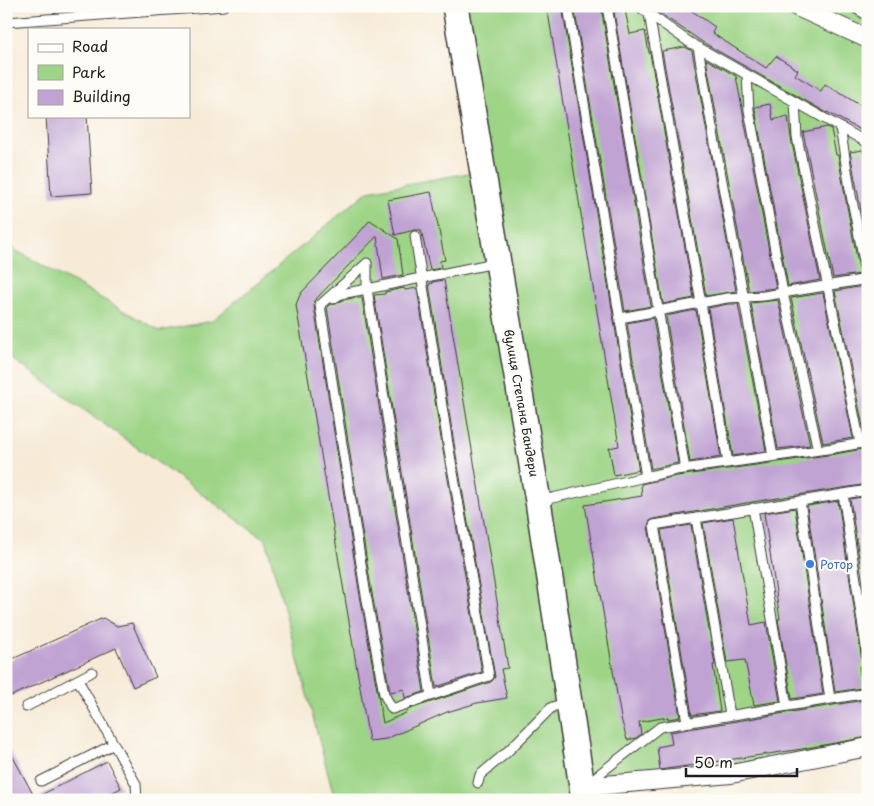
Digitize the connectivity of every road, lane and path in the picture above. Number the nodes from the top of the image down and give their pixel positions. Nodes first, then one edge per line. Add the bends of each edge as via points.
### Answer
1 (224, 6) edge
2 (455, 6) edge
3 (568, 6) edge
4 (607, 6) edge
5 (638, 6) edge
6 (795, 6) edge
7 (852, 6) edge
8 (649, 14) junction
9 (868, 16) edge
10 (6, 22) edge
11 (868, 39) edge
12 (698, 47) junction
13 (747, 75) junction
14 (795, 102) junction
15 (840, 127) junction
16 (868, 143) edge
17 (415, 236) dead end
18 (498, 263) junction
19 (422, 278) junction
20 (868, 280) edge
21 (828, 285) junction
22 (367, 289) junction
23 (783, 293) junction
24 (743, 297) junction
25 (701, 303) junction
26 (320, 305) junction
27 (658, 311) junction
28 (620, 318) junction
29 (864, 443) edge
30 (818, 450) junction
31 (773, 456) junction
32 (728, 463) junction
33 (686, 469) junction
34 (646, 477) junction
35 (868, 490) edge
36 (843, 494) junction
37 (800, 501) junction
38 (538, 502) junction
39 (754, 508) junction
40 (696, 518) junction
41 (868, 660) edge
42 (92, 672) dead end
43 (78, 680) junction
44 (868, 693) edge
45 (431, 696) junction
46 (830, 699) junction
47 (569, 703) junction
48 (787, 706) junction
49 (26, 708) dead end
50 (730, 715) junction
51 (687, 722) junction
52 (114, 744) junction
53 (868, 747) edge
54 (41, 781) dead end
55 (478, 783) dead end
56 (583, 794) edge
57 (136, 800) edge

1 - 10 lane
2 - 18 main road, вулиця Степана Бандери
3 - 28 lane
4 - 27 lane
5 - 8 lane
6 - 11 street
7 - 9 lane
8 - 12 lane
8 - 25 lane
12 - 13 lane
12 - 24 lane
13 - 14 lane
13 - 23 lane via 749,110
14 - 15 lane
14 - 21 lane via 797,137
15 - 16 lane
15 - 20 lane
17 - 19 lane
18 - 19 lane
18 - 38 main road, вулиця Степана Бандери
19 - 22 lane
19 - 45 lane via 489,676
20 - 21 lane
21 - 23 lane
21 - 29 lane
22 - 26 lane via 341,294
22 - 26 lane via 367,263
22 - 45 lane
23 - 24 lane
23 - 30 lane
24 - 25 lane
24 - 31 lane
25 - 27 lane
25 - 32 lane
26 - 45 lane via 384,694 392,710
27 - 28 lane
27 - 33 lane
28 - 34 lane
29 - 30 lane
30 - 31 lane
31 - 32 lane
32 - 33 lane
33 - 34 lane
34 - 38 lane
35 - 36 lane
36 - 37 lane
36 - 41 lane
37 - 39 lane
37 - 46 lane
38 - 47 main road, вулиця Степана Бандери
39 - 40 lane
39 - 48 lane
40 - 50 lane
40 - 51 lane via 654,525
42 - 43 lane
43 - 49 lane
43 - 52 lane
44 - 46 lane
46 - 48 lane
47 - 55 lane via 552,707 480,775
47 - 56 main road, вулиця Степана Бандери
48 - 50 lane
50 - 51 lane
51 - 56 lane via 660,727
52 - 54 lane
52 - 57 lane via 136,784
53 - 56 street via 731,774

